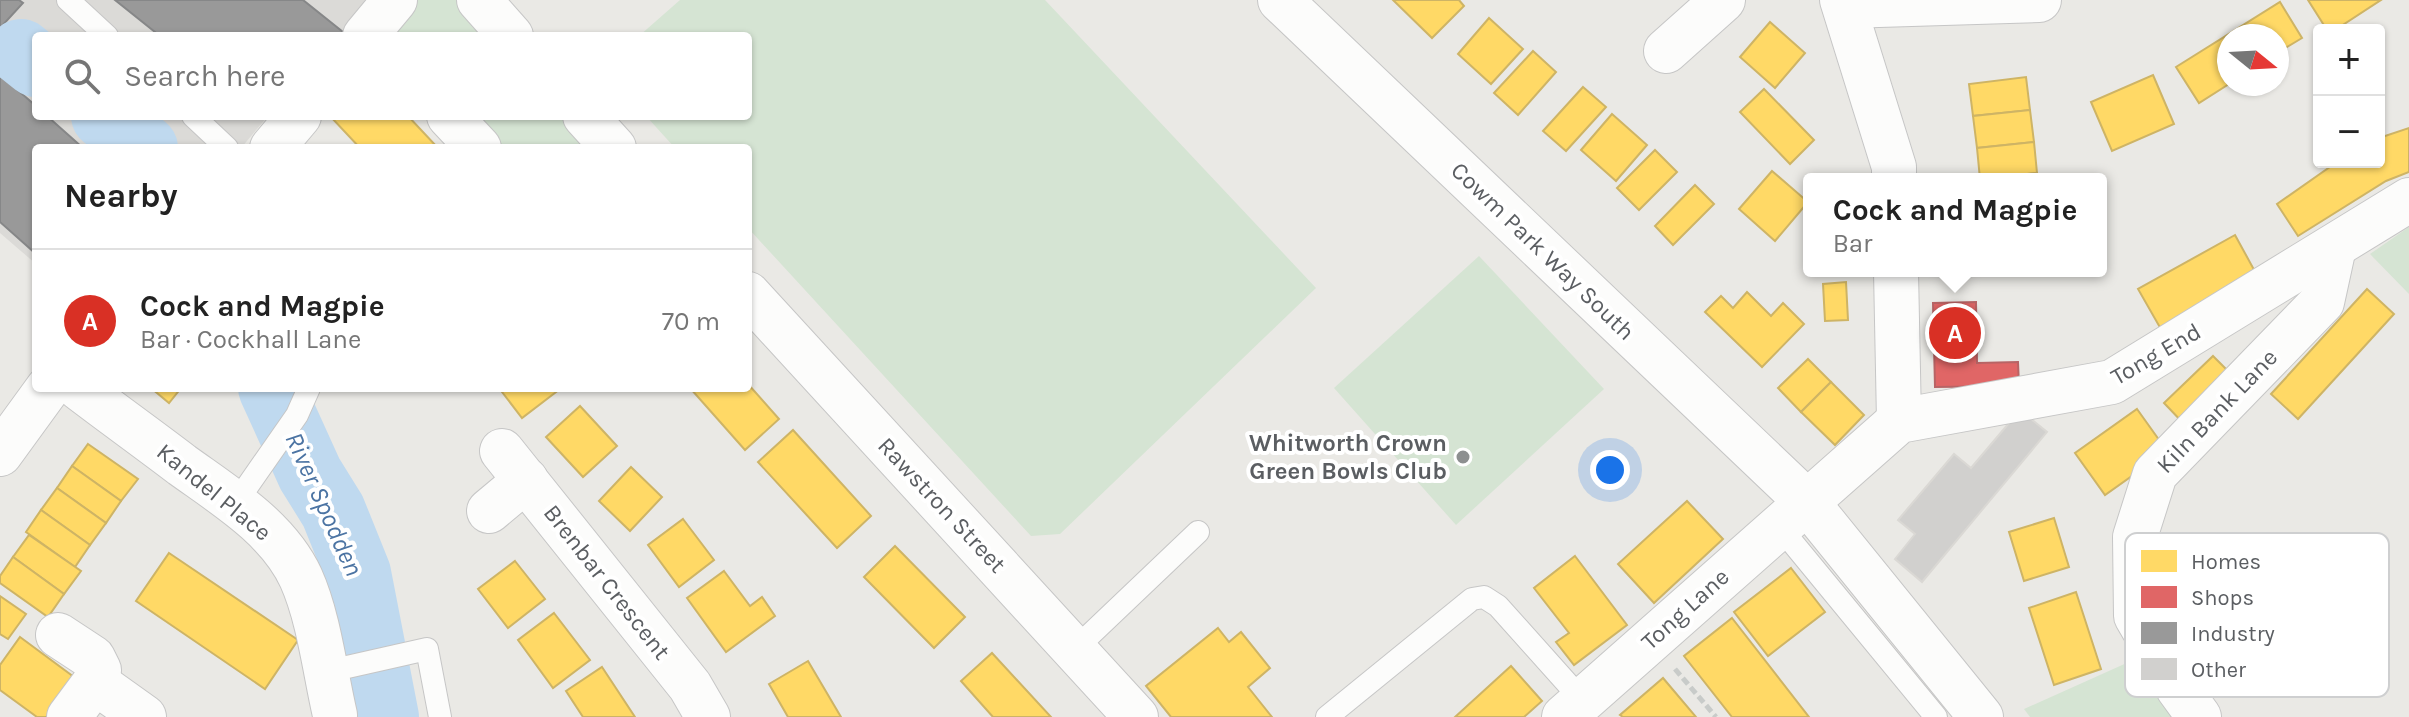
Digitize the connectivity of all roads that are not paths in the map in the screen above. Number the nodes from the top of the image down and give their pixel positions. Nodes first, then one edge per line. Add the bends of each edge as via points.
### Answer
1 (68, 0) edge
2 (1280, 0) edge
3 (1723, 0) edge
4 (2039, 0) edge
5 (1844, 3) edge
6 (103, 32) edge
7 (1666, 51) dead end
8 (197, 120) edge
9 (296, 120) edge
10 (453, 120) edge
11 (589, 120) edge
12 (223, 144) edge
13 (275, 144) edge
14 (475, 144) edge
15 (610, 144) edge
16 (1894, 173) edge
17 (2409, 200) edge
18 (2334, 247) junction
19 (1896, 277) edge
20 (752, 298) edge
21 (45, 392) edge
22 (84, 392) edge
23 (307, 392) edge
24 (1899, 421) junction
25 (0, 454) edge
26 (235, 504) junction
27 (489, 511) dead end
28 (1792, 513) junction
29 (1198, 532) dead end
30 (2136, 533) edge
31 (58, 635) dead end
32 (1074, 650) junction
33 (336, 669) junction
34 (95, 682) junction
35 (2185, 697) edge
36 (1581, 712) edge
37 (335, 715) edge
38 (69, 717) edge
39 (144, 717) edge
40 (440, 717) edge
41 (708, 717) edge
42 (1136, 717) edge
43 (1327, 717) edge
44 (1936, 717) edge
45 (1981, 717) edge
46 (2199, 717) edge

1 - 6 lane
2 - 28 street, Cowm Park Way South
3 - 7 street
4 - 5 street
5 - 16 street
8 - 12 lane
9 - 13 street
10 - 14 street
11 - 15 street
17 - 18 street, Tong End
18 - 24 street, Tong End via 2112,382
18 - 30 street, Kiln Bank Lane via 2322,302 2155,474
19 - 24 street
20 - 32 street, Rawstron Street
21 - 25 street
22 - 26 street, Kandel Place
23 - 26 lane
24 - 28 street
26 - 33 street, Kandel Place via 288,554
27 - 41 street, Brenbar Crescent via 514,465 690,686
28 - 36 street, Tong Lane via 1650,640
28 - 44 lane
28 - 45 street, Cowm Park Way South
29 - 32 lane
31 - 34 street via 93,658 99,670
32 - 42 street, Rawstron Street
33 - 37 street, Kandel Place
33 - 40 lane via 427,649
34 - 38 street
34 - 39 street
35 - 46 street, Kiln Bank Lane
36 - 43 lane via 1498,606 1484,597 1472,599 1441,621

